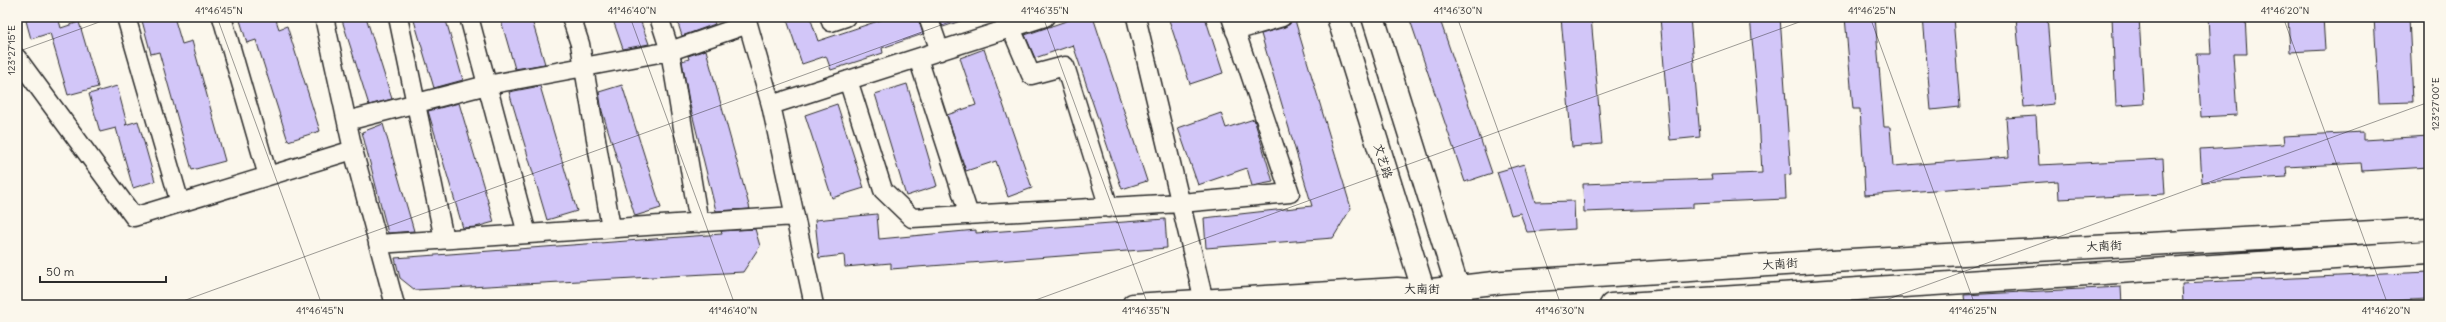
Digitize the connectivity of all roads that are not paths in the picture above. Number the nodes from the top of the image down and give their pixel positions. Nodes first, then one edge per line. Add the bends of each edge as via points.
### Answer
1 (126, 17) edge
2 (222, 17) edge
3 (324, 17) edge
4 (398, 17) edge
5 (469, 17) edge
6 (571, 17) edge
7 (659, 17) edge
8 (830, 17) edge
9 (846, 17) edge
10 (928, 17) edge
11 (1045, 17) edge
12 (1136, 17) edge
13 (1282, 17) edge
14 (1338, 17) edge
15 (1373, 17) edge
16 (747, 20) edge
17 (1233, 24) edge
18 (1011, 28) junction
19 (670, 51) junction
20 (940, 51) junction
21 (17, 58) edge
22 (918, 58) junction
23 (584, 68) junction
24 (848, 80) junction
25 (487, 86) junction
26 (416, 104) junction
27 (771, 105) junction
28 (346, 121) junction
29 (353, 150) junction
30 (268, 176) junction
31 (180, 203) junction
32 (1181, 204) junction
33 (1109, 208) junction
34 (969, 215) junction
35 (794, 216) junction
36 (699, 223) junction
37 (611, 228) junction
38 (2429, 229) edge
39 (526, 234) junction
40 (444, 239) junction
41 (378, 244) junction
42 (2429, 252) edge
43 (1460, 296) edge
44 (1425, 298) edge
45 (1204, 301) junction
46 (395, 305) edge
47 (814, 305) edge
48 (1132, 305) edge
49 (1611, 305) edge

1 - 31 street
2 - 30 street
3 - 28 street
4 - 26 street
5 - 25 street
6 - 23 street via 580,44
7 - 19 street
8 - 9 street via 831,22
10 - 20 street
11 - 18 street
12 - 32 street
13 - 17 street
14 - 44 street, 文艺路
15 - 43 street
16 - 19 street
16 - 27 street
17 - 32 street via 1290,193
18 - 20 street
18 - 33 street via 1031,76 1065,66
19 - 23 street
19 - 36 street
20 - 22 street
21 - 31 street via 134,217
22 - 24 street
22 - 34 street
23 - 25 street
23 - 37 street
24 - 27 street
24 - 34 street via 883,190 912,218
25 - 26 street
25 - 39 street
26 - 28 street
26 - 40 street
27 - 35 street
28 - 29 street
29 - 30 street
29 - 41 street
30 - 31 street
32 - 33 street
32 - 45 street
33 - 34 street
35 - 36 street
35 - 47 street
36 - 37 street
37 - 39 street
38 - 43 street, 大南街 via 1840,260 1502,282
39 - 40 street
40 - 41 street
41 - 46 street
42 - 49 street
43 - 44 street, 大南街
44 - 45 street, 大南街 via 1397,289
45 - 48 street, 大南街

